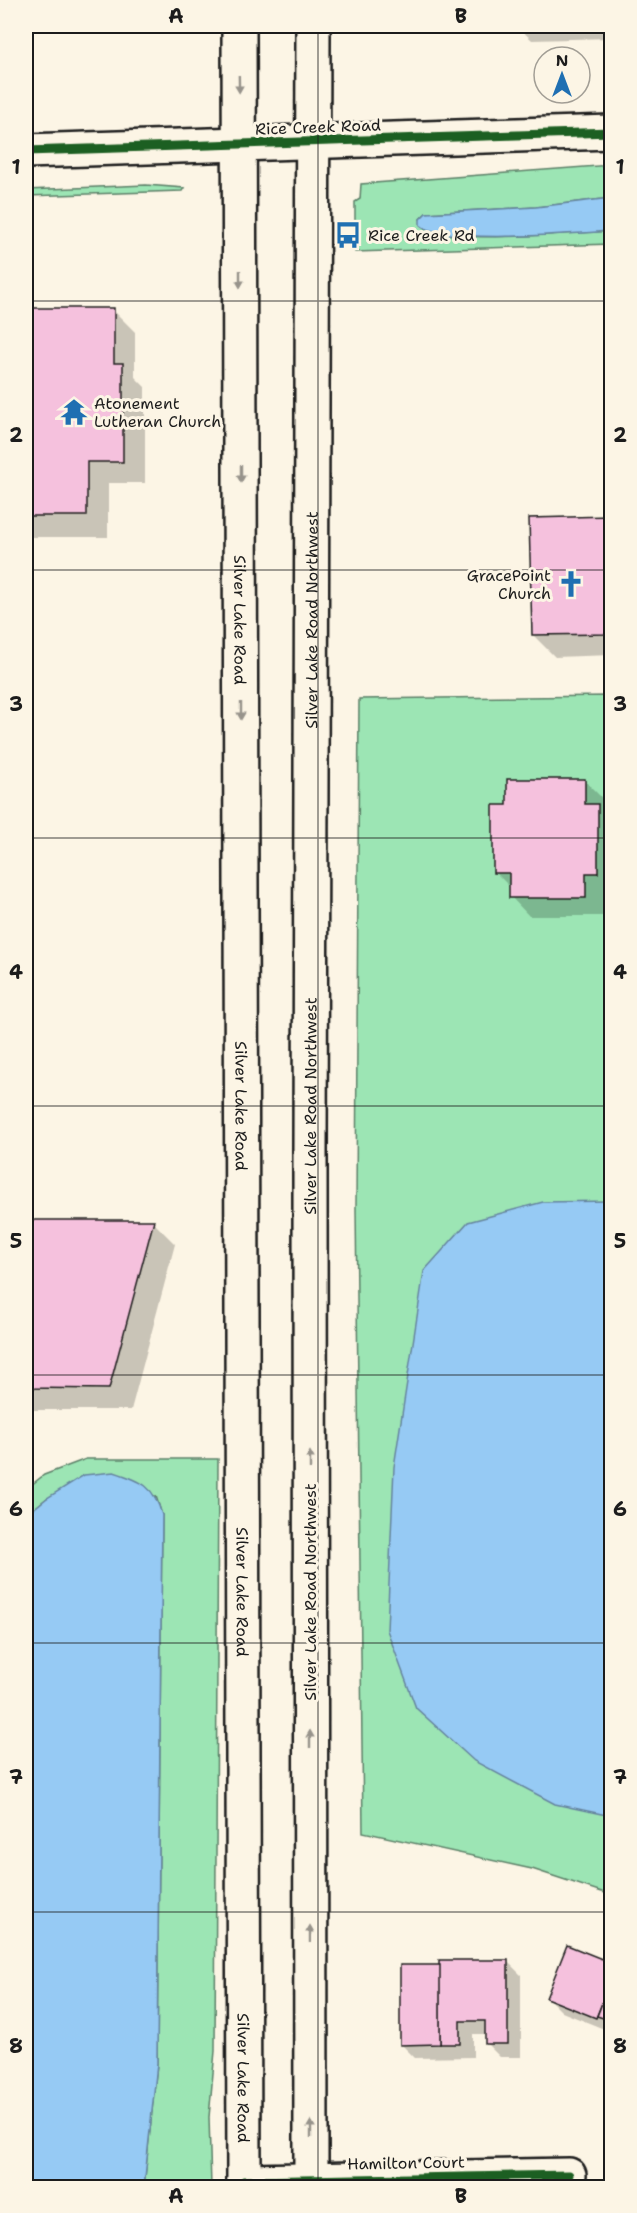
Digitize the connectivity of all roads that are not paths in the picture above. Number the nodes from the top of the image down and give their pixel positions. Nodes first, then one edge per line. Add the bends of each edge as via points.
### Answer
1 (239, 26) edge
2 (313, 26) edge
3 (612, 132) edge
4 (314, 142) junction
5 (240, 144) junction
6 (26, 151) edge
7 (569, 2175) dead end
8 (311, 2183) edge
9 (244, 2184) edge

1 -> 5 main road, Silver Lake Road
2 - 4 main road, Silver Lake Road Northwest
3 - 4 main road, Rice Creek Road
4 - 5 main road, Rice Creek Road
8 -> 4 main road, Silver Lake Road Northwest
5 - 6 main road, Rice Creek Road
5 -> 9 main road, Silver Lake Road
7 - 8 main road, Hamilton Court
8 - 9 main road, Hamilton Court

